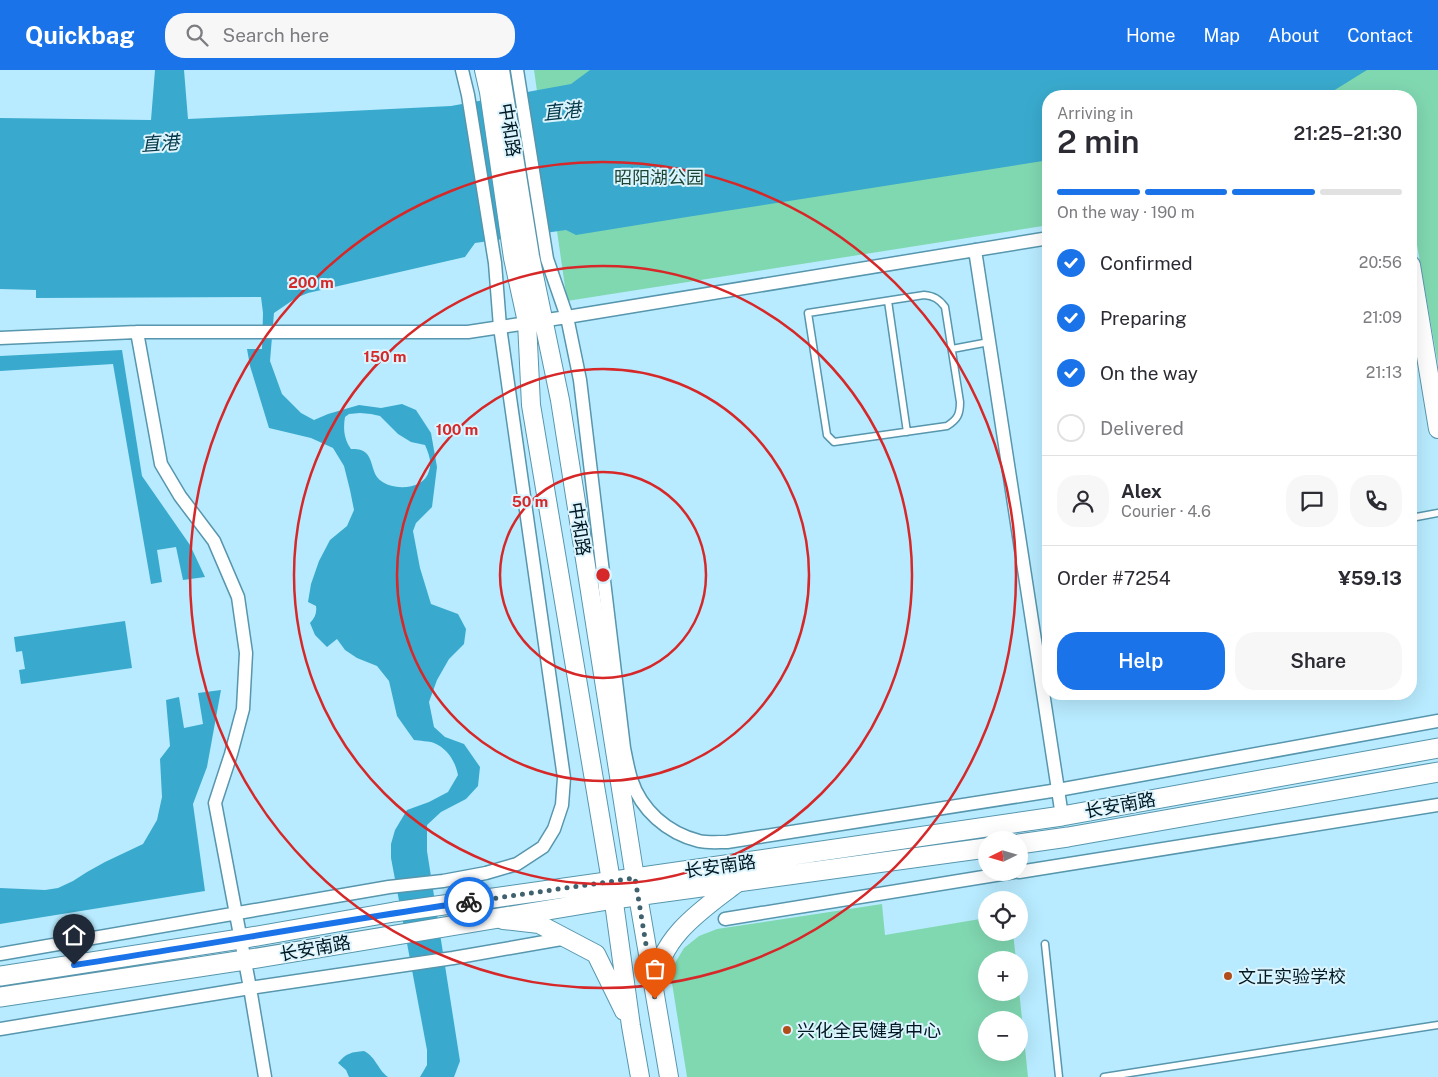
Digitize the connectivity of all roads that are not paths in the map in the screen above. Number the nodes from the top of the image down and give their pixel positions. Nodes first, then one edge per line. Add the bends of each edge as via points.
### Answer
1 (462, 70) edge
2 (484, 70) edge
3 (500, 70) edge
4 (517, 70) edge
5 (504, 89) junction
6 (1042, 239) edge
7 (975, 250) junction
8 (530, 258) junction
9 (888, 301) junction
10 (1417, 301) edge
11 (567, 317) junction
12 (534, 321) junction
13 (500, 328) junction
14 (137, 332) junction
15 (0, 338) edge
16 (989, 342) junction
17 (952, 349) junction
18 (1438, 429) edge
19 (907, 432) junction
20 (1438, 513) edge
21 (1417, 517) edge
22 (1042, 686) edge
23 (1044, 700) edge
24 (1438, 721) edge
25 (1438, 748) edge
26 (1438, 772) edge
27 (1058, 790) junction
28 (1438, 805) edge
29 (1062, 816) junction
30 (1028, 843) edge
31 (978, 849) edge
32 (1028, 871) edge
33 (978, 878) edge
34 (737, 883) junction
35 (636, 887) junction
36 (612, 890) junction
37 (236, 914) junction
38 (490, 918) junction
39 (725, 919) dead end
40 (567, 938) junction
41 (240, 939) junction
42 (1045, 944) dead end
43 (0, 954) edge
44 (244, 960) junction
45 (0, 976) edge
46 (250, 988) junction
47 (0, 997) edge
48 (655, 999) junction
49 (1438, 1025) edge
50 (631, 1026) junction
51 (0, 1029) edge
52 (265, 1077) edge
53 (640, 1077) edge
54 (669, 1077) edge
55 (1059, 1077) edge
56 (1104, 1077) edge

1 - 13 street via 494,263
2 - 5 main road, 中和路
3 - 5 main road, 中和路
4 - 5 street
5 - 8 main road, 中和路
6 - 7 street
7 - 11 street
7 - 16 street
8 - 11 street
8 - 12 main road, 中和路
9 - 17 lane via 924,295 940,301 945,307
9 - 19 lane
9 - 19 lane via 808,313 827,435 834,442
10 - 18 main road
11 - 12 street
11 - 27 street via 580,380 624,748 631,779 643,803 659,822 701,842 727,842
12 - 13 street
12 - 35 main road, 中和路 via 560,400
12 - 36 main road, 中和路 via 531,405
13 - 14 street via 468,332
13 - 37 street via 564,778 562,805 554,829 543,847 517,864 486,873
14 - 15 street
14 - 37 street via 161,464 214,541 238,597 246,653 243,709 215,803
16 - 17 lane
16 - 22 street
17 - 19 lane via 960,402 956,420 948,426
20 - 21 lane
23 - 27 street
24 - 27 street
25 - 29 main road, 长安南路
26 - 30 main road, 长安南路
27 - 29 street
28 - 32 street
29 - 35 main road, 长安南路
31 - 34 main road, 长安南路
33 - 39 street
34 - 35 main road, 长安南路
34 - 48 main road via 687,923 674,939 656,975
35 - 36 main road, 长安南路
35 - 48 main road, 中和路
36 - 38 main road, 长安南路
36 - 41 main road, 长安南路 via 394,912
36 - 50 main road, 中和路
37 - 41 street
37 - 43 street
38 - 40 main road via 539,924
38 - 44 main road, 长安南路
40 - 46 street
40 - 50 main road via 596,954
41 - 44 street
41 - 45 main road, 长安南路
42 - 55 lane
44 - 46 street
44 - 47 main road, 长安南路
46 - 51 street
46 - 52 street
48 - 54 main road, 中和路
49 - 56 lane
50 - 53 main road, 中和路

